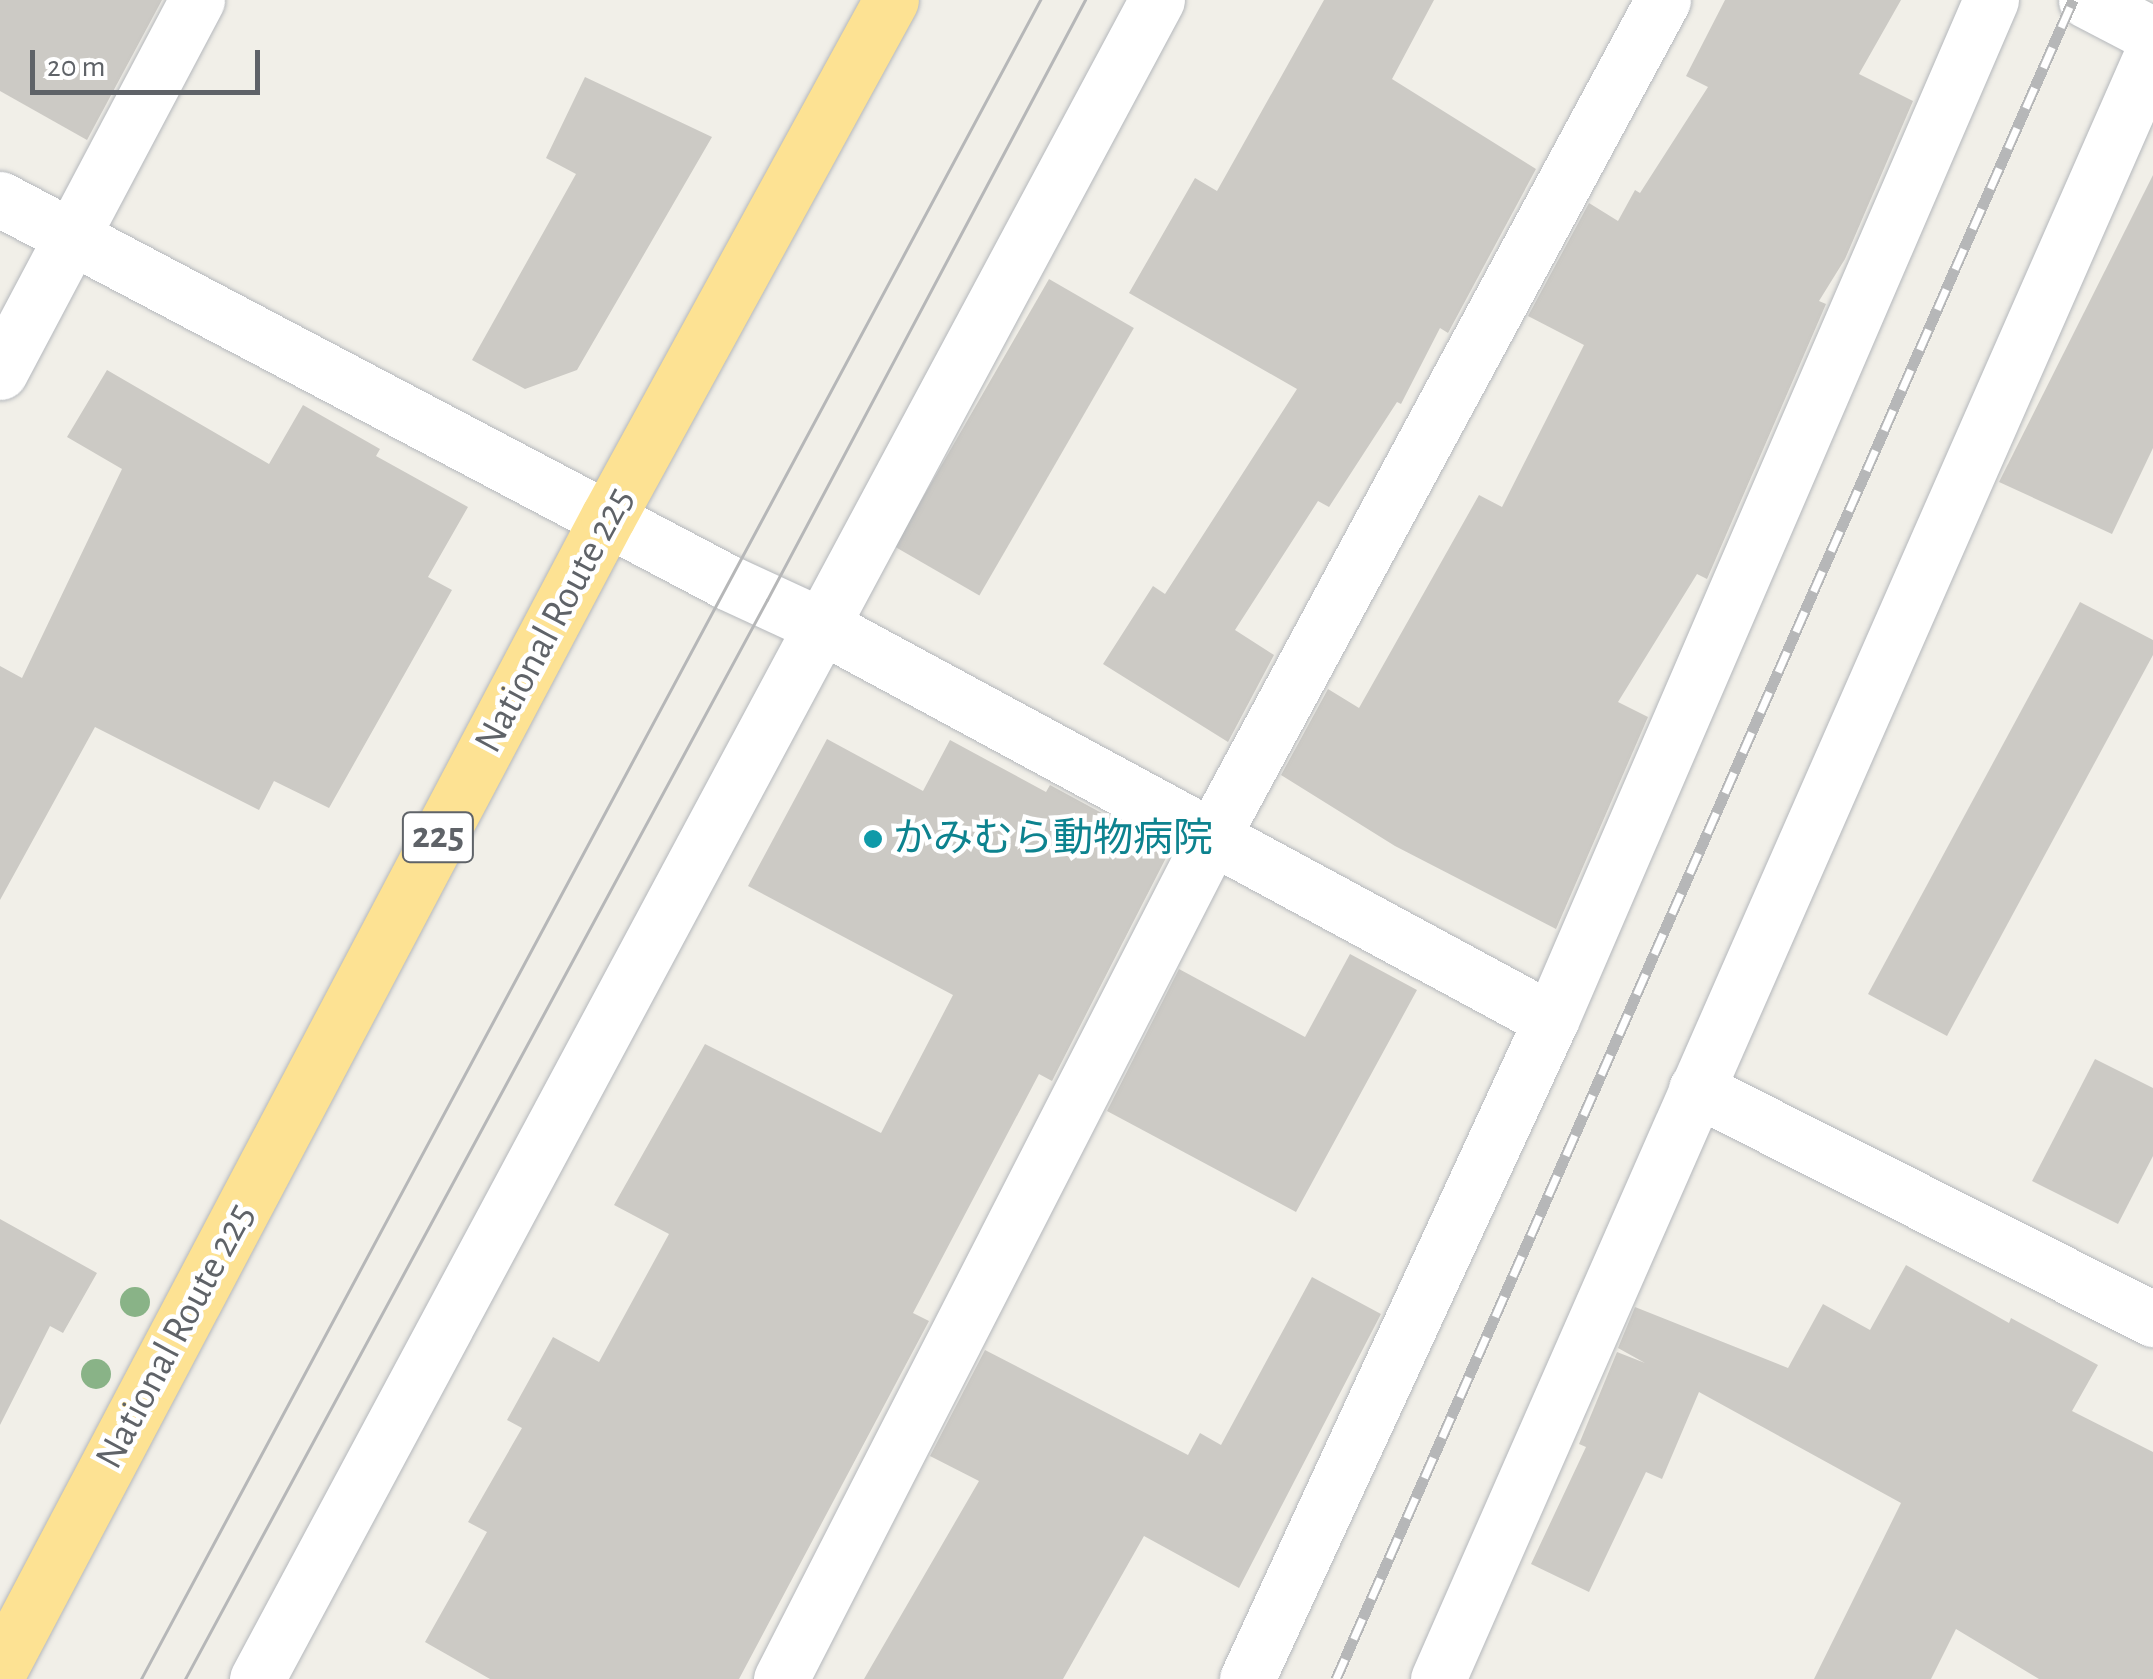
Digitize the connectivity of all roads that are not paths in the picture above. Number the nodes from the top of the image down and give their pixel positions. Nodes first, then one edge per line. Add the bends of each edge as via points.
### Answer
1 (198, 0) edge
2 (891, 0) edge
3 (1158, 0) edge
4 (1663, 0) edge
5 (1991, 0) edge
6 (2086, 0) edge
7 (2153, 35) edge
8 (2153, 52) edge
9 (0, 199) edge
10 (71, 236) junction
11 (0, 372) edge
12 (608, 517) junction
13 (820, 626) junction
14 (1211, 839) junction
15 (1551, 1020) junction
16 (1696, 1088) junction
17 (2153, 1320) edge
18 (16, 1598) edge
19 (0, 1669) edge
20 (257, 1679) edge
21 (781, 1679) edge
22 (1247, 1679) edge
23 (1438, 1679) edge

1 - 10 street
2 - 12 highway, National Route 225 / 225
3 - 13 street
4 - 14 street
5 - 15 street
6 - 7 street
8 - 16 street
9 - 10 street
10 - 11 street
10 - 12 street
12 - 13 street
12 - 18 highway, National Route 225 / 225
13 - 14 street
13 - 20 street
14 - 15 street
14 - 21 street
15 - 22 street
16 - 17 street
16 - 23 street
18 - 19 highway, National Route 225 / 225

